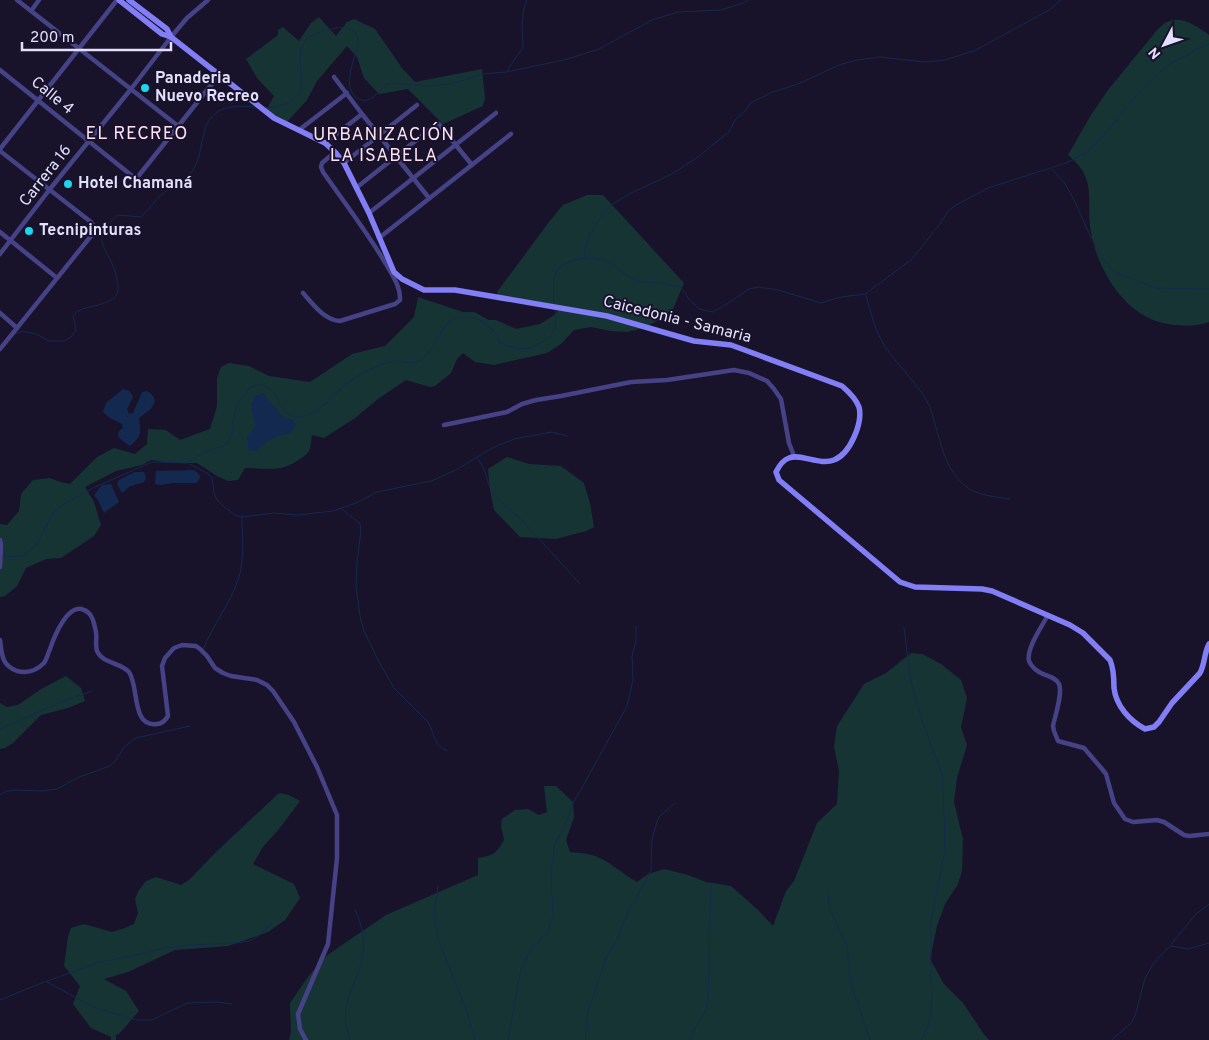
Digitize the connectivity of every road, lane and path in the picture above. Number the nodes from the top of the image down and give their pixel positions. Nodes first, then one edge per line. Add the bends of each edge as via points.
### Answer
1 (17, 0) edge
2 (39, 0) edge
3 (118, 0) edge
4 (129, 0) edge
5 (208, 0) edge
6 (31, 11) junction
7 (171, 37) junction
8 (78, 48) junction
9 (0, 70) edge
10 (219, 75) junction
11 (334, 77) dead end
12 (131, 88) junction
13 (347, 93) junction
14 (38, 100) junction
15 (417, 105) dead end
16 (496, 113) dead end
17 (362, 114) junction
18 (178, 126) junction
19 (299, 130) junction
20 (511, 134) dead end
21 (379, 135) junction
22 (89, 141) junction
23 (325, 143) junction
24 (456, 145) junction
25 (0, 150) edge
26 (335, 152) junction
27 (396, 156) junction
28 (344, 163) junction
29 (472, 165) junction
30 (414, 178) junction
31 (356, 188) junction
32 (50, 189) junction
33 (430, 198) junction
34 (369, 213) junction
35 (0, 232) edge
36 (379, 238) junction
37 (11, 240) junction
38 (0, 254) edge
39 (57, 278) junction
40 (303, 293) dead end
41 (0, 313) edge
42 (17, 328) junction
43 (0, 349) edge
44 (444, 425) dead end
45 (794, 456) junction
46 (0, 540) edge
47 (0, 567) edge
48 (1048, 615) junction
49 (0, 640) edge
50 (1209, 644) edge
51 (1209, 834) edge
52 (306, 1040) edge

1 - 6 street
2 - 6 street
3 - 7 street via 162,34
3 - 8 street
4 - 7 street via 167,29
5 - 7 street, Carrera 16
6 - 8 street
7 - 10 street, Caicedonia - Samaria
7 - 12 street, Carrera 16
8 - 12 street
8 - 14 street
9 - 14 street, Calle 4
10 - 18 street
10 - 19 street, Caicedonia - Samaria via 274,118
11 - 13 street
12 - 18 street
12 - 22 street, Carrera 16
13 - 17 street
13 - 19 street
14 - 22 street, Calle 4
14 - 25 street
15 - 21 street
16 - 24 street
17 - 21 street
17 - 23 street
18 - 22 street, Calle 4 via 136,179
19 - 23 street, Caicedonia - Samaria
20 - 29 street
21 - 27 street
21 - 28 street
22 - 32 street, Carrera 16
23 - 26 street, Caicedonia - Samaria
24 - 27 street via 438,123
24 - 29 street
24 - 30 street
25 - 32 street
26 - 28 street, Caicedonia - Samaria
26 - 40 street via 322,163 322,172 374,243 395,281 400,300 333,321
27 - 30 street
27 - 31 street
28 - 31 street, Caicedonia - Samaria
29 - 33 street
30 - 33 street
30 - 34 street
31 - 34 street, Caicedonia - Samaria
32 - 37 street, Carrera 16
32 - 39 street via 91,222 95,231
33 - 36 street
34 - 36 street, Caicedonia - Samaria
35 - 37 street
36 - 45 street, Caicedonia - Samaria via 394,272 424,290 454,290 607,316 694,340 731,345 842,386 850,392 860,414 848,449 835,460 823,462
37 - 38 street, Carrera 16
37 - 39 street
39 - 42 street
41 - 42 street
42 - 43 street
44 - 45 street via 506,412 536,400 631,382 734,370 767,381 781,399
45 - 48 street via 780,465 776,472 779,480 900,582 916,587 992,591
46 - 47 street
48 - 50 street via 1083,634 1106,655 1113,666 1119,706 1145,729 1159,722 1200,673
48 - 51 street via 1032,645 1029,661 1042,674 1058,681 1060,686 1053,726 1058,741 1088,752 1106,774 1114,803 1129,822 1157,820 1184,835
49 - 52 street via 4,663 11,669 31,672 45,661 68,614 80,608 86,610 93,621 97,652 129,672 140,714 153,725 160,724 168,716 162,666 164,658 174,648 196,646 223,673 258,680 273,690 299,731 337,815 328,944 298,1014

